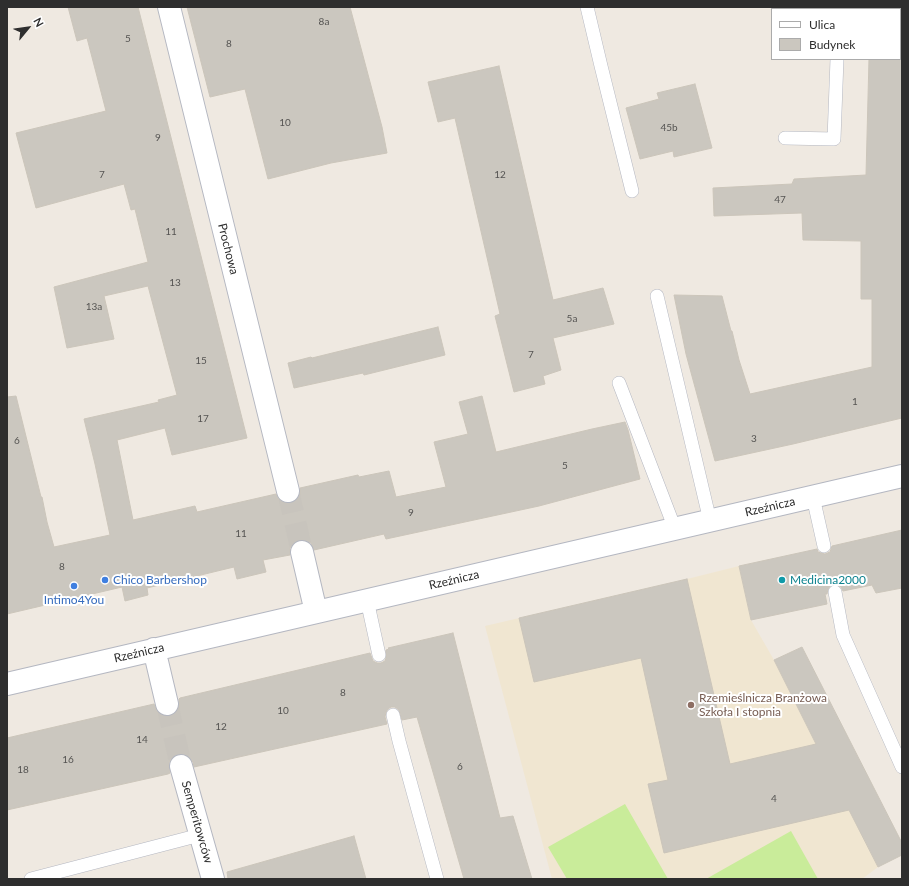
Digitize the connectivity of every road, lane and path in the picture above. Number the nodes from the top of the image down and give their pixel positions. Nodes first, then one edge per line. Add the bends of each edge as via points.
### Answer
1 (168, 7) edge
2 (587, 7) edge
3 (837, 60) edge
4 (786, 138) dead end
5 (632, 191) dead end
6 (657, 296) dead end
7 (620, 383) dead end
8 (902, 476) edge
9 (288, 491) tunnel mouth
10 (813, 496) junction
11 (710, 521) junction
12 (675, 529) junction
13 (824, 546) dead end
14 (302, 552) tunnel mouth
15 (835, 592) dead end
16 (366, 600) junction
17 (316, 612) junction
18 (154, 650) junction
19 (379, 655) dead end
20 (7, 684) edge
21 (167, 704) tunnel mouth
22 (393, 715) dead end
23 (181, 766) tunnel mouth
24 (902, 767) edge
25 (200, 835) junction
26 (31, 879) edge
27 (213, 879) edge
28 (437, 879) edge

1 - 9 street, Prochowa
2 - 5 lane
3 - 4 lane via 834,139
6 - 11 lane
7 - 12 lane
8 - 10 street, Rzeźnicza
10 - 11 street, Rzeźnicza
10 - 13 lane
11 - 12 street, Rzeźnicza
12 - 16 street, Rzeźnicza
14 - 17 street
15 - 24 lane via 843,635
16 - 17 street, Rzeźnicza
16 - 19 lane
17 - 18 street, Rzeźnicza
18 - 20 street, Rzeźnicza
18 - 21 street
22 - 28 lane
23 - 25 street, Semperitowców
25 - 26 lane
25 - 27 street, Semperitowców

